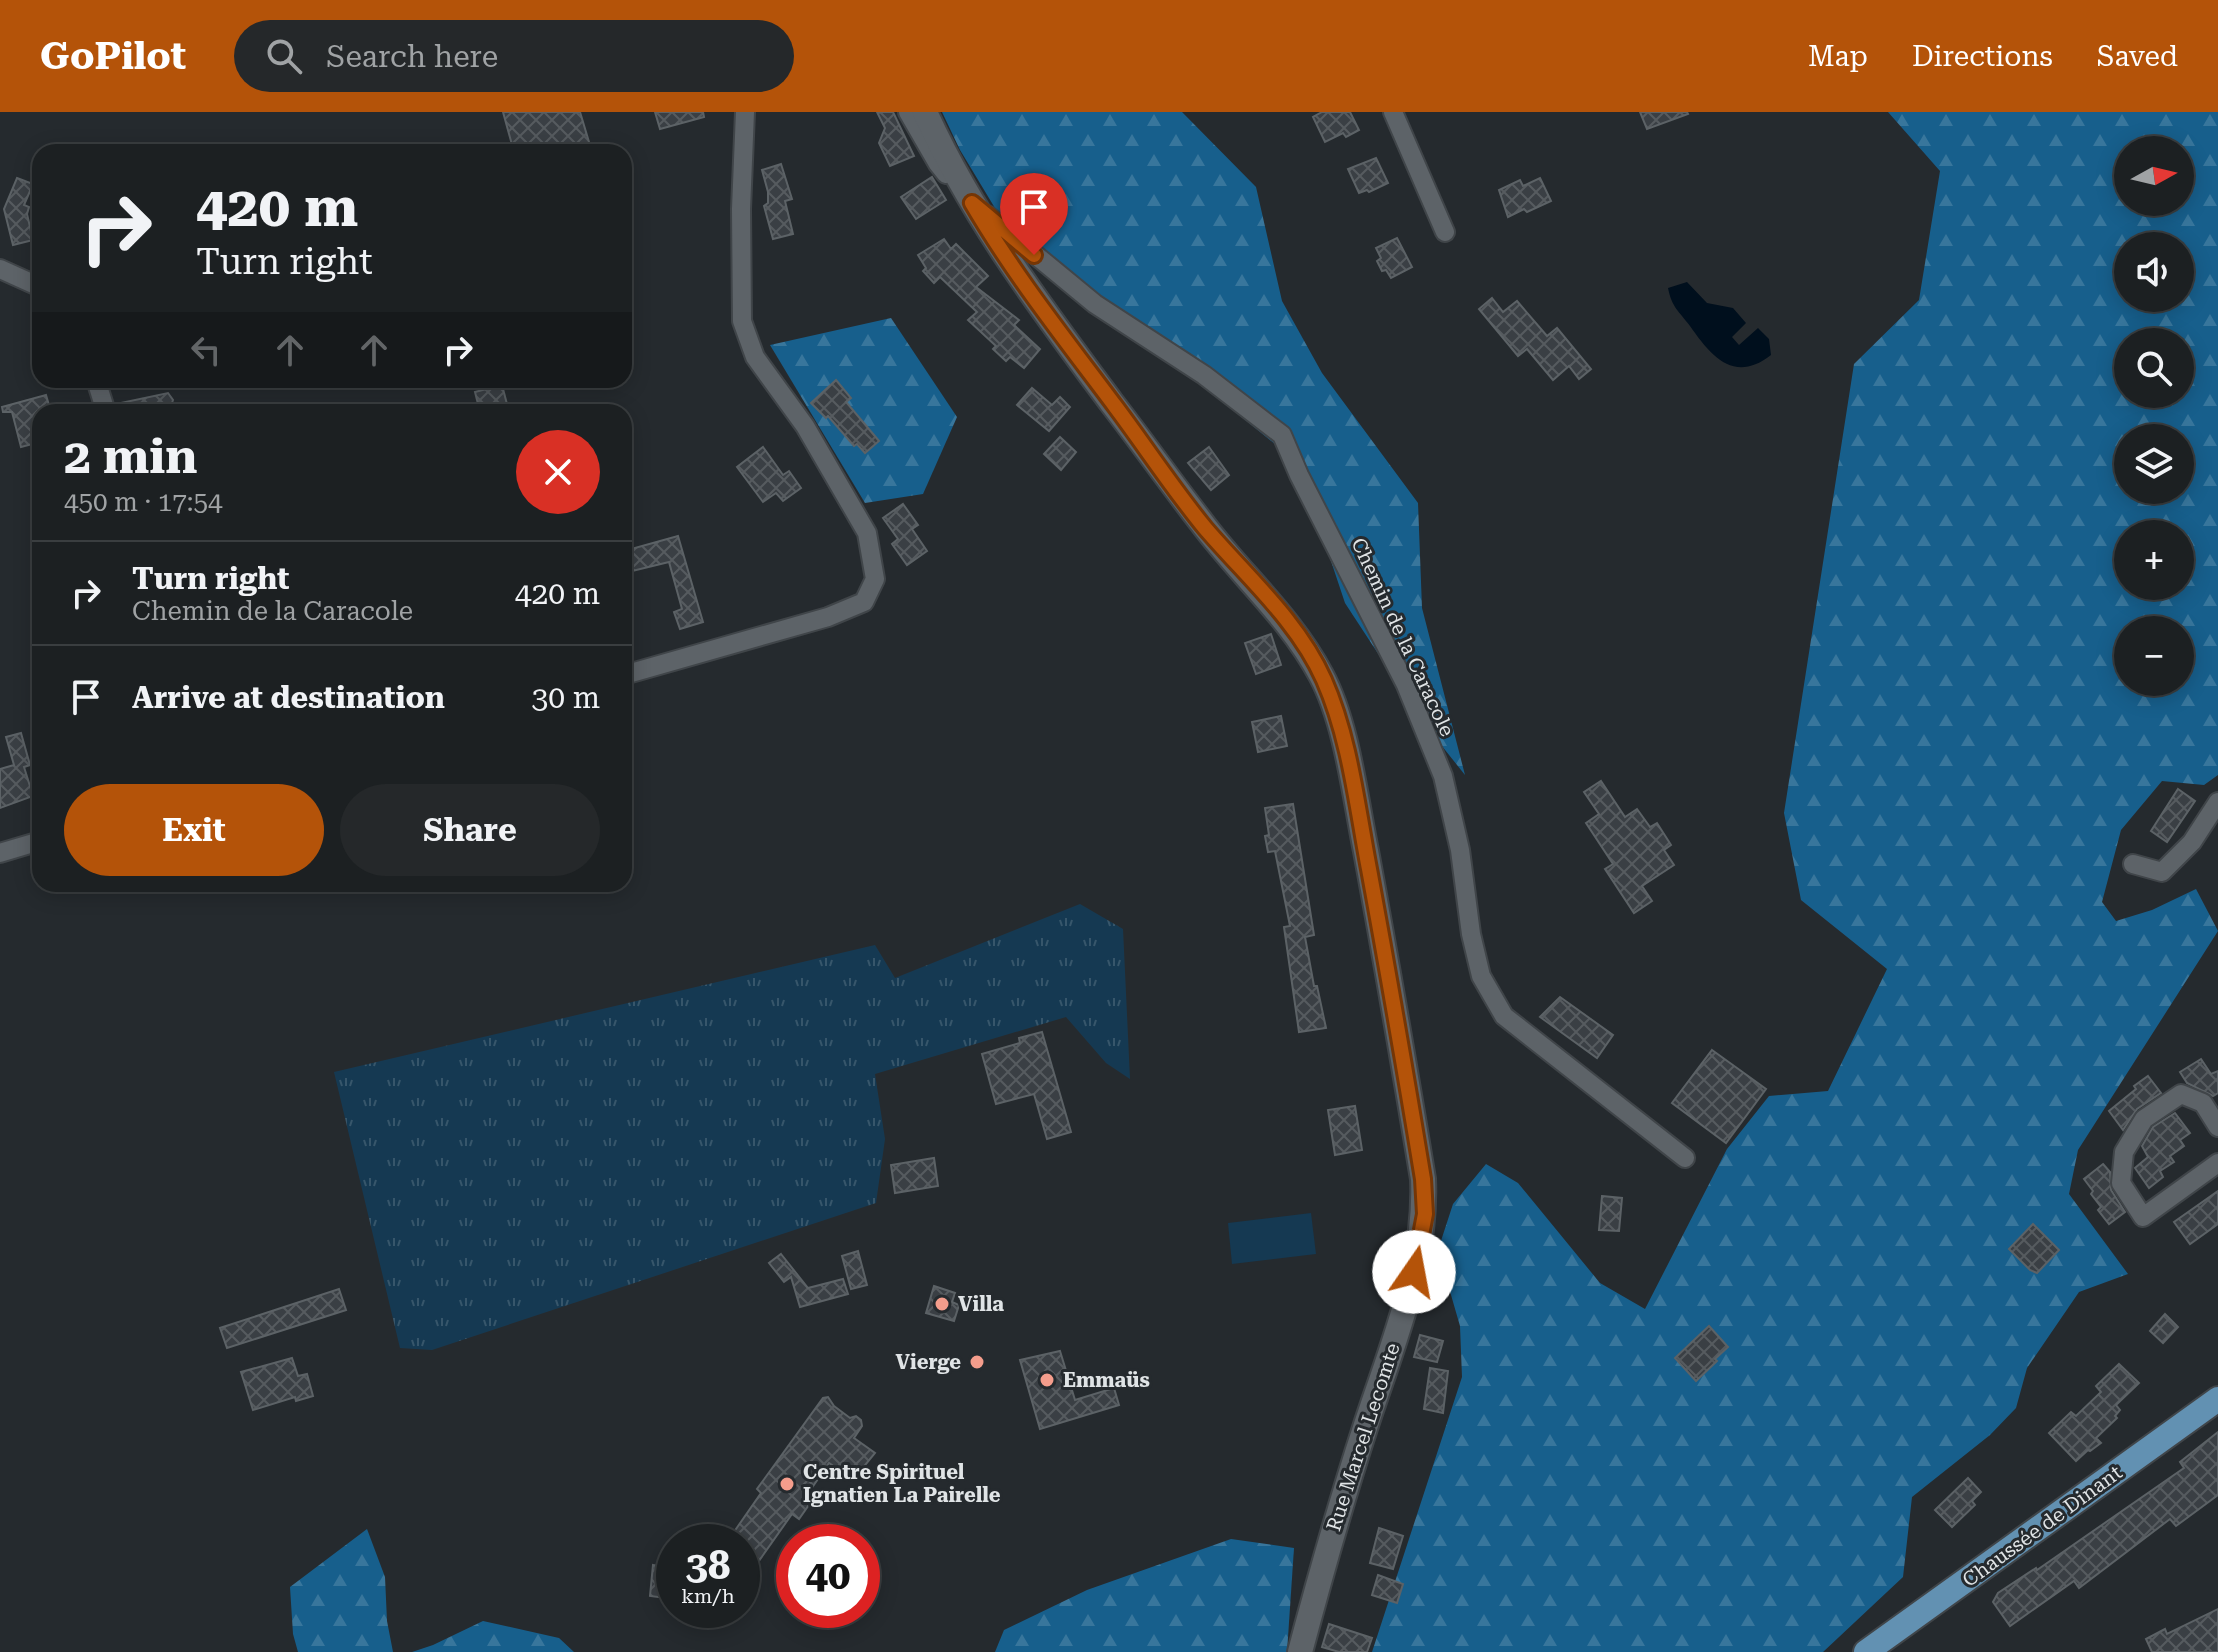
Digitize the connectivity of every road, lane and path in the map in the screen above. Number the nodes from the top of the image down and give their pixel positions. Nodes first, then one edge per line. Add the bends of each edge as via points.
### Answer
1 (745, 112) edge
2 (908, 112) edge
3 (925, 112) edge
4 (1393, 112) edge
5 (972, 203) junction
6 (1445, 232) dead end
7 (0, 269) edge
8 (32, 283) edge
9 (632, 673) edge
10 (2218, 802) edge
11 (32, 843) edge
12 (0, 853) edge
13 (2133, 864) dead end
14 (2218, 1127) edge
15 (1685, 1158) dead end
16 (2218, 1163) edge
17 (2218, 1399) edge
18 (1300, 1652) edge
19 (1866, 1652) edge

1 - 9 street via 742,321 755,357 805,426 867,533 875,579 864,602 828,617
2 - 5 street, Chemin de la Caracole via 938,164
3 - 5 street, Rue Marcel Lecomte
4 - 6 street
5 - 15 street, Chemin de la Caracole via 1095,304 1204,375 1282,435 1406,685 1443,776 1481,976 1504,1016
5 - 18 street, Rue Marcel Lecomte via 1039,306 1204,527 1304,646 1336,713 1353,785 1407,1080 1425,1214 1409,1290 1332,1531
7 - 8 street
10 - 13 street via 2192,842 2162,872
11 - 12 street
14 - 16 street via 2203,1103 2181,1094 2144,1119 2124,1152 2121,1183 2143,1217
17 - 19 main road, Chaussée de Dinant

